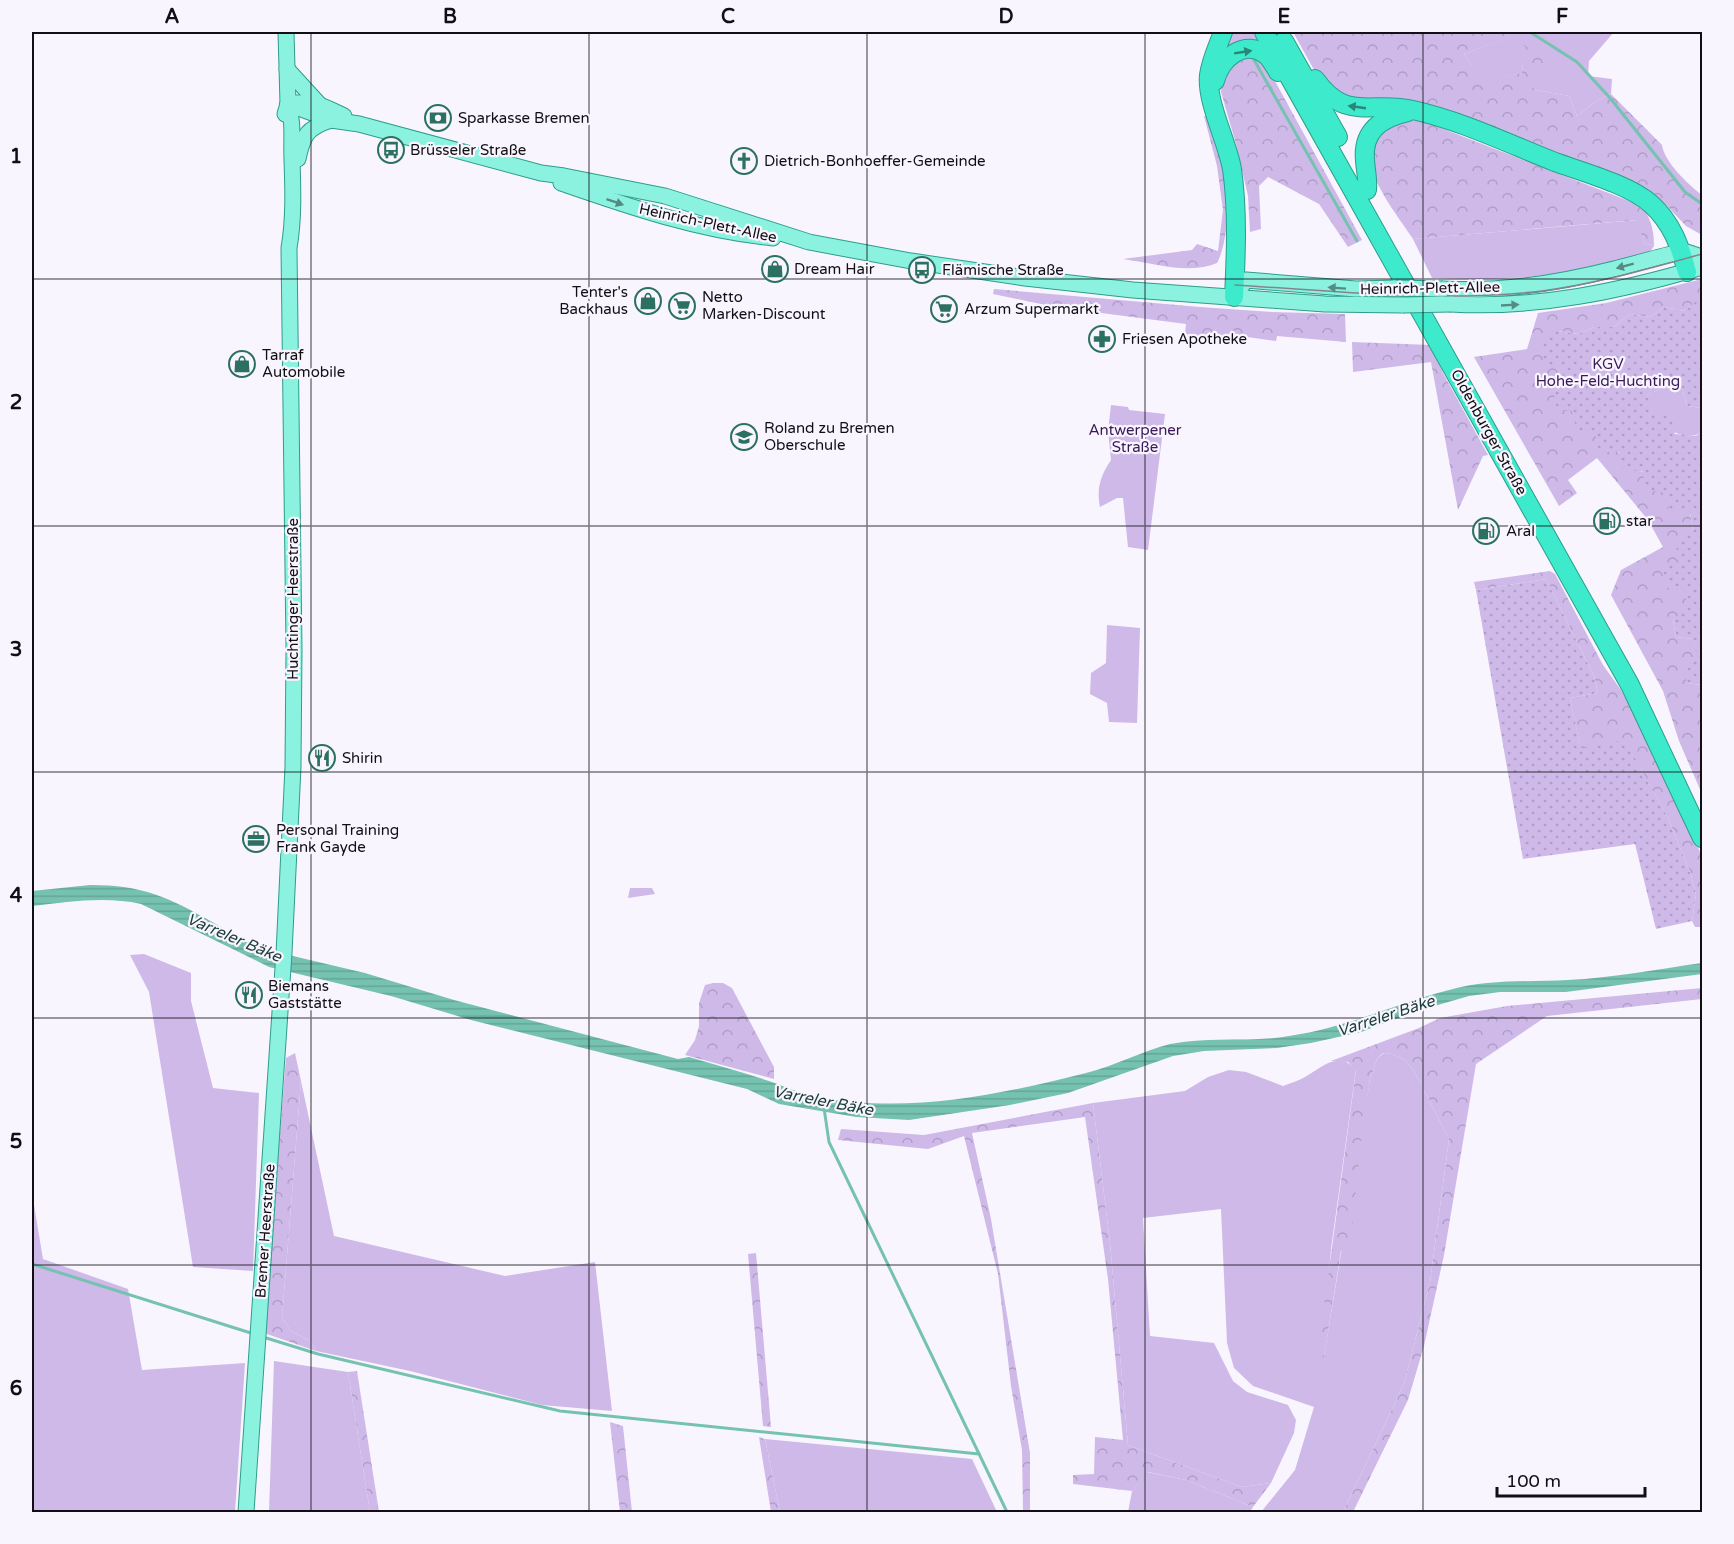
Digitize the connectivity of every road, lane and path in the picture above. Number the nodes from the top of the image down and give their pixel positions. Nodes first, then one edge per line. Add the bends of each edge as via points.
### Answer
1 (286, 32) edge
2 (1223, 32) edge
3 (1264, 32) edge
4 (1282, 37) edge
5 (287, 69) junction
6 (1211, 94) junction
7 (288, 104) junction
8 (319, 104) junction
9 (1307, 107) junction
10 (1415, 110) junction
11 (331, 120) junction
12 (359, 124) junction
13 (294, 172) junction
14 (541, 173) junction
15 (1367, 190) junction
16 (809, 242) junction
17 (289, 248) junction
18 (1682, 252) junction
19 (1702, 257) edge
20 (1695, 269) edge
21 (1234, 297) junction
22 (1702, 808) edge
23 (1702, 838) edge
24 (284, 951) joint
25 (246, 1512) edge

1 - 5 main road, Huchtinger Heerstraße
2 - 6 highway via 1209,75
3 - 9 highway, Oldenburger Straße
10 -> 4 highway via 1339,104 1324,92
4 - 15 highway, Oldenburger Straße
5 - 7 main road, Huchtinger Heerstraße
5 - 8 main road, Heinrich-Plett-Allee
6 -> 9 highway via 1223,63 1230,55 1250,49 1266,55
6 - 21 highway via 1228,148 1233,182
7 - 8 main road, Heinrich-Plett-Allee
7 - 11 main road, Heinrich-Plett-Allee
7 - 13 main road, Huchtinger Heerstraße
7 - 17 main road, Huchtinger Heerstraße via 283,119
8 - 12 main road, Heinrich-Plett-Allee
9 - 23 highway, Oldenburger Straße via 1630,685
10 - 15 highway via 1386,118 1372,131 1366,150
10 - 18 highway via 1636,194 1663,216
11 - 12 main road, Heinrich-Plett-Allee
11 - 13 main road via 309,129 301,142
12 - 14 main road, Heinrich-Plett-Allee
13 - 17 main road, Huchtinger Heerstraße
14 - 16 main road, Heinrich-Plett-Allee via 665,196
14 -> 16 main road, Heinrich-Plett-Allee via 657,216 754,236
15 - 22 highway, Oldenburger Straße via 1641,681
16 - 21 main road, Heinrich-Plett-Allee via 1025,278
17 - 24 main road, Huchtinger Heerstraße via 294,650
18 - 19 main road, Heinrich-Plett-Allee
18 - 20 highway
18 -> 21 main road, Heinrich-Plett-Allee, bridge via 1539,284 1466,290 1356,289 1246,280
21 -> 20 main road, Heinrich-Plett-Allee, bridge via 1325,304 1494,306 1613,290
24 - 25 main road, Bremer Heerstraße

